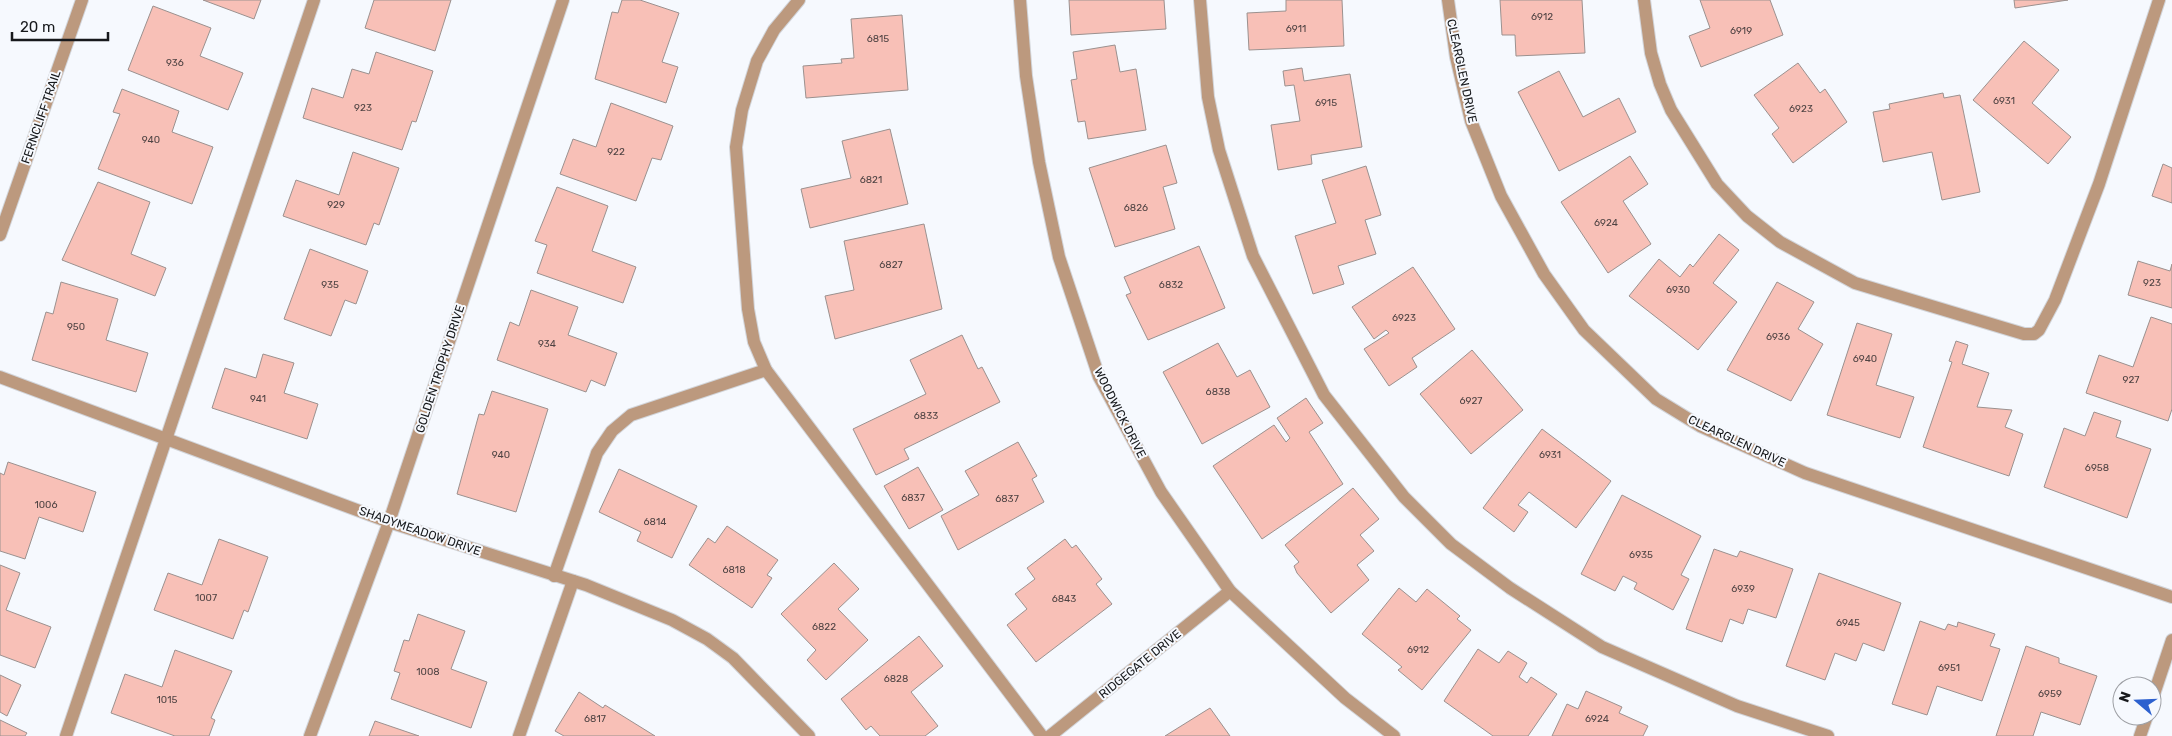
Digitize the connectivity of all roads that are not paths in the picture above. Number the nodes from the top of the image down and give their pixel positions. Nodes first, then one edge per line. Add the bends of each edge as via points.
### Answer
1 (82, 0) edge
2 (314, 0) edge
3 (563, 0) edge
4 (799, 0) edge
5 (1020, 0) edge
6 (1200, 0) edge
7 (1448, 0) edge
8 (1644, 0) edge
9 (2158, 0) edge
10 (0, 235) edge
11 (766, 370) junction
12 (0, 377) edge
13 (167, 439) junction
14 (389, 522) junction
15 (554, 576) junction
16 (573, 581) junction
17 (1230, 591) junction
18 (2172, 597) edge
19 (2172, 640) edge
20 (2160, 676) edge
21 (66, 736) edge
22 (310, 736) edge
23 (519, 736) edge
24 (808, 736) edge
25 (1042, 736) edge
26 (1050, 736) edge
27 (1394, 736) edge
28 (1828, 736) edge

1 - 10 street, FERNCLIFF TRAIL
2 - 13 street
3 - 14 street, GOLDEN TROPHY DRIVE
4 - 11 street via 774,30 757,61 742,110 736,147 748,308 754,342
5 - 17 street, WOODWICK DRIVE via 1026,76 1039,162 1060,257 1099,378 1161,492
6 - 28 street via 1208,97 1235,205 1253,256 1324,395 1404,497 1451,544 1502,583 1602,648 1737,706
7 - 18 street, CLEARGLEN DRIVE via 1456,57 1471,121 1501,196 1544,274 1584,330 1656,399 1700,426 1805,473
8 - 9 street via 1651,53 1671,110 1718,184 1747,216 1780,242 1855,282 2024,334 2034,334 2039,330 2055,300 2099,184
11 - 15 street via 631,415 612,430 597,453
11 - 25 street
12 - 13 street, SHADYMEADOW DRIVE
13 - 14 street, SHADYMEADOW DRIVE
13 - 21 street
14 - 15 street, SHADYMEADOW DRIVE
14 - 22 street, GOLDEN TROPHY DRIVE
15 - 16 street, SHADYMEADOW DRIVE
16 - 23 street
16 - 24 street, SHADYMEADOW DRIVE via 672,620 707,639 733,658
17 - 26 street, RIDGEGATE DRIVE
17 - 27 street, WOODWICK DRIVE via 1345,698
19 - 20 street

